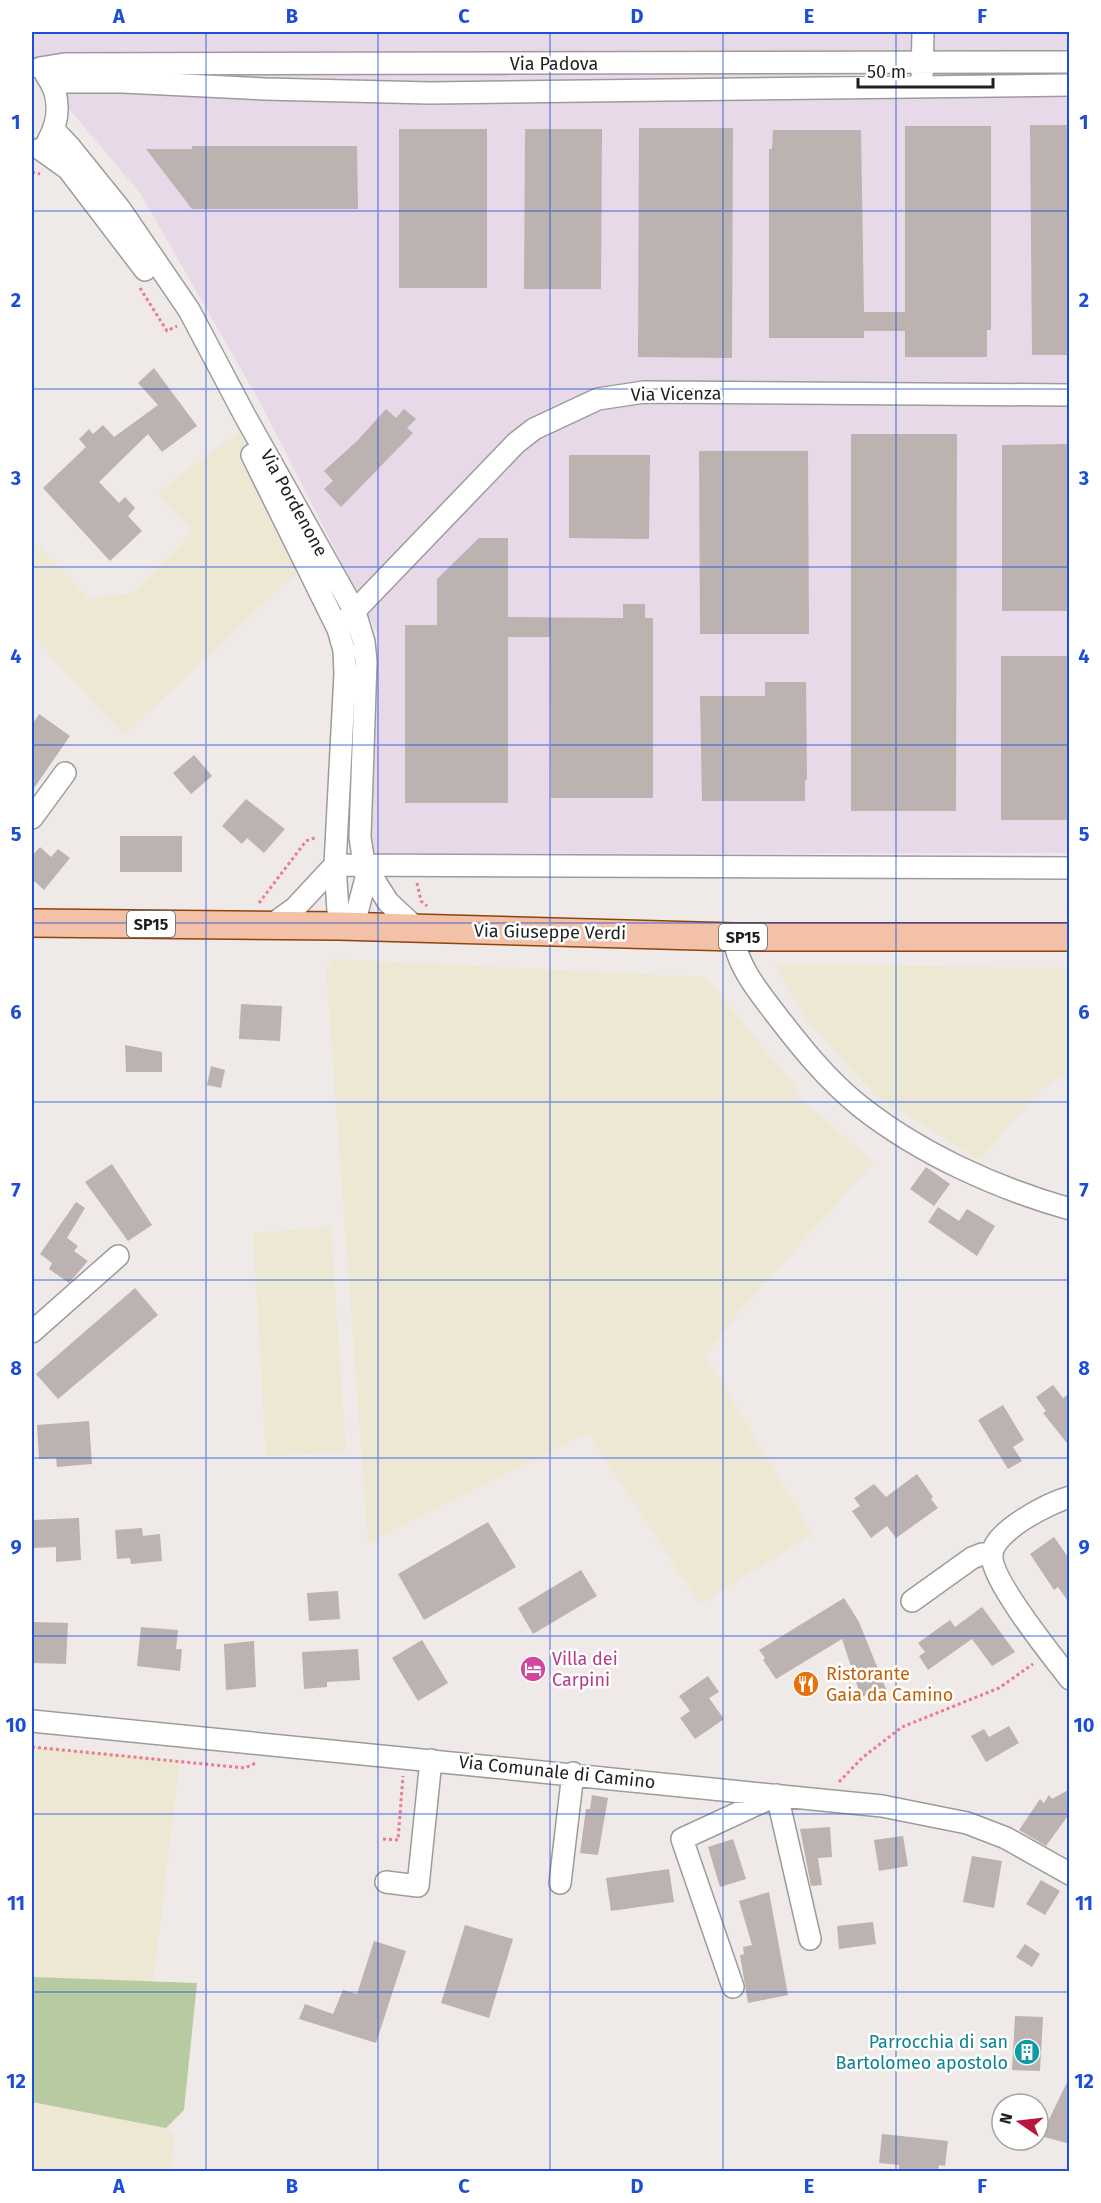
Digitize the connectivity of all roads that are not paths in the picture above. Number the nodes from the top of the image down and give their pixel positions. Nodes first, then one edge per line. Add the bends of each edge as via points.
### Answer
1 (923, 32) edge
2 (1070, 62) edge
3 (265, 64) junction
4 (581, 64) junction
5 (921, 64) junction
6 (36, 65) edge
7 (922, 85) junction
8 (1070, 85) edge
9 (53, 86) junction
10 (265, 89) junction
11 (583, 90) junction
12 (54, 130) junction
13 (36, 152) edge
14 (1070, 395) edge
15 (235, 409) junction
16 (355, 612) junction
17 (338, 629) junction
18 (65, 773) dead end
19 (32, 818) edge
20 (335, 866) junction
21 (365, 866) junction
22 (1070, 868) edge
23 (32, 923) edge
24 (270, 926) junction
25 (346, 927) junction
26 (417, 928) junction
27 (734, 937) junction
28 (1070, 937) edge
29 (1070, 1209) edge
30 (118, 1257) dead end
31 (32, 1332) edge
32 (1070, 1497) edge
33 (991, 1554) junction
34 (912, 1601) dead end
35 (1070, 1678) edge
36 (32, 1721) edge
37 (431, 1760) junction
38 (573, 1773) junction
39 (777, 1795) junction
40 (1070, 1874) edge
41 (386, 1882) dead end
42 (560, 1883) dead end
43 (810, 1939) dead end
44 (733, 1987) dead end

1 - 5 street
2 - 5 street, Via Padova
3 - 4 street, Via Padova
3 - 6 street, Via Padova
3 - 10 street
4 - 5 street, Via Padova
4 - 11 street
5 - 7 street
6 - 9 street
7 - 8 street, Via Padova
7 - 11 street, Via Padova
9 - 10 street, Via Padova via 65,82 123,82
9 - 12 street via 57,116
10 - 11 street, Via Padova via 430,93
12 - 13 street
12 - 15 street, Via Pordenone via 120,209 189,310
13 - 15 street, Via Pordenone via 68,169 130,249
14 - 16 street, Via Vicenza via 644,392 598,399 559,416 516,443
15 - 16 street, Via Pordenone
15 - 17 street, Via Pordenone
16 - 17 street, Via Vicenza
16 - 21 street, Via Pordenone via 366,661 360,837
17 - 20 street, Via Pordenone via 345,674
18 - 19 street
20 - 21 street
20 - 24 street via 295,908
20 - 25 street, Via Pordenone
21 - 22 street
21 - 25 street, Via Pordenone via 364,890
21 - 26 street via 387,902
23 - 24 main road, Via Giuseppe Verdi / SP15
24 - 25 main road, Via Giuseppe Verdi / SP15
25 - 26 main road, Via Giuseppe Verdi / SP15
26 - 27 main road, Via Giuseppe Verdi / SP15
27 - 28 main road, Via Giuseppe Verdi / SP15
27 - 29 street via 735,949 748,975 768,1004 809,1057 860,1107 961,1168
30 - 31 street
32 - 33 street via 1053,1502 1014,1527 999,1539
33 - 34 street via 972,1558
33 - 35 street via 993,1568 1003,1586
36 - 37 street, Via Comunale di Camino
37 - 38 street, Via Comunale di Camino
37 - 41 street via 418,1886
38 - 39 street, Via Comunale di Camino
38 - 42 street
39 - 40 street, Via Comunale di Camino via 922,1812 967,1823 1006,1838
39 - 43 street
39 - 44 street via 682,1839

